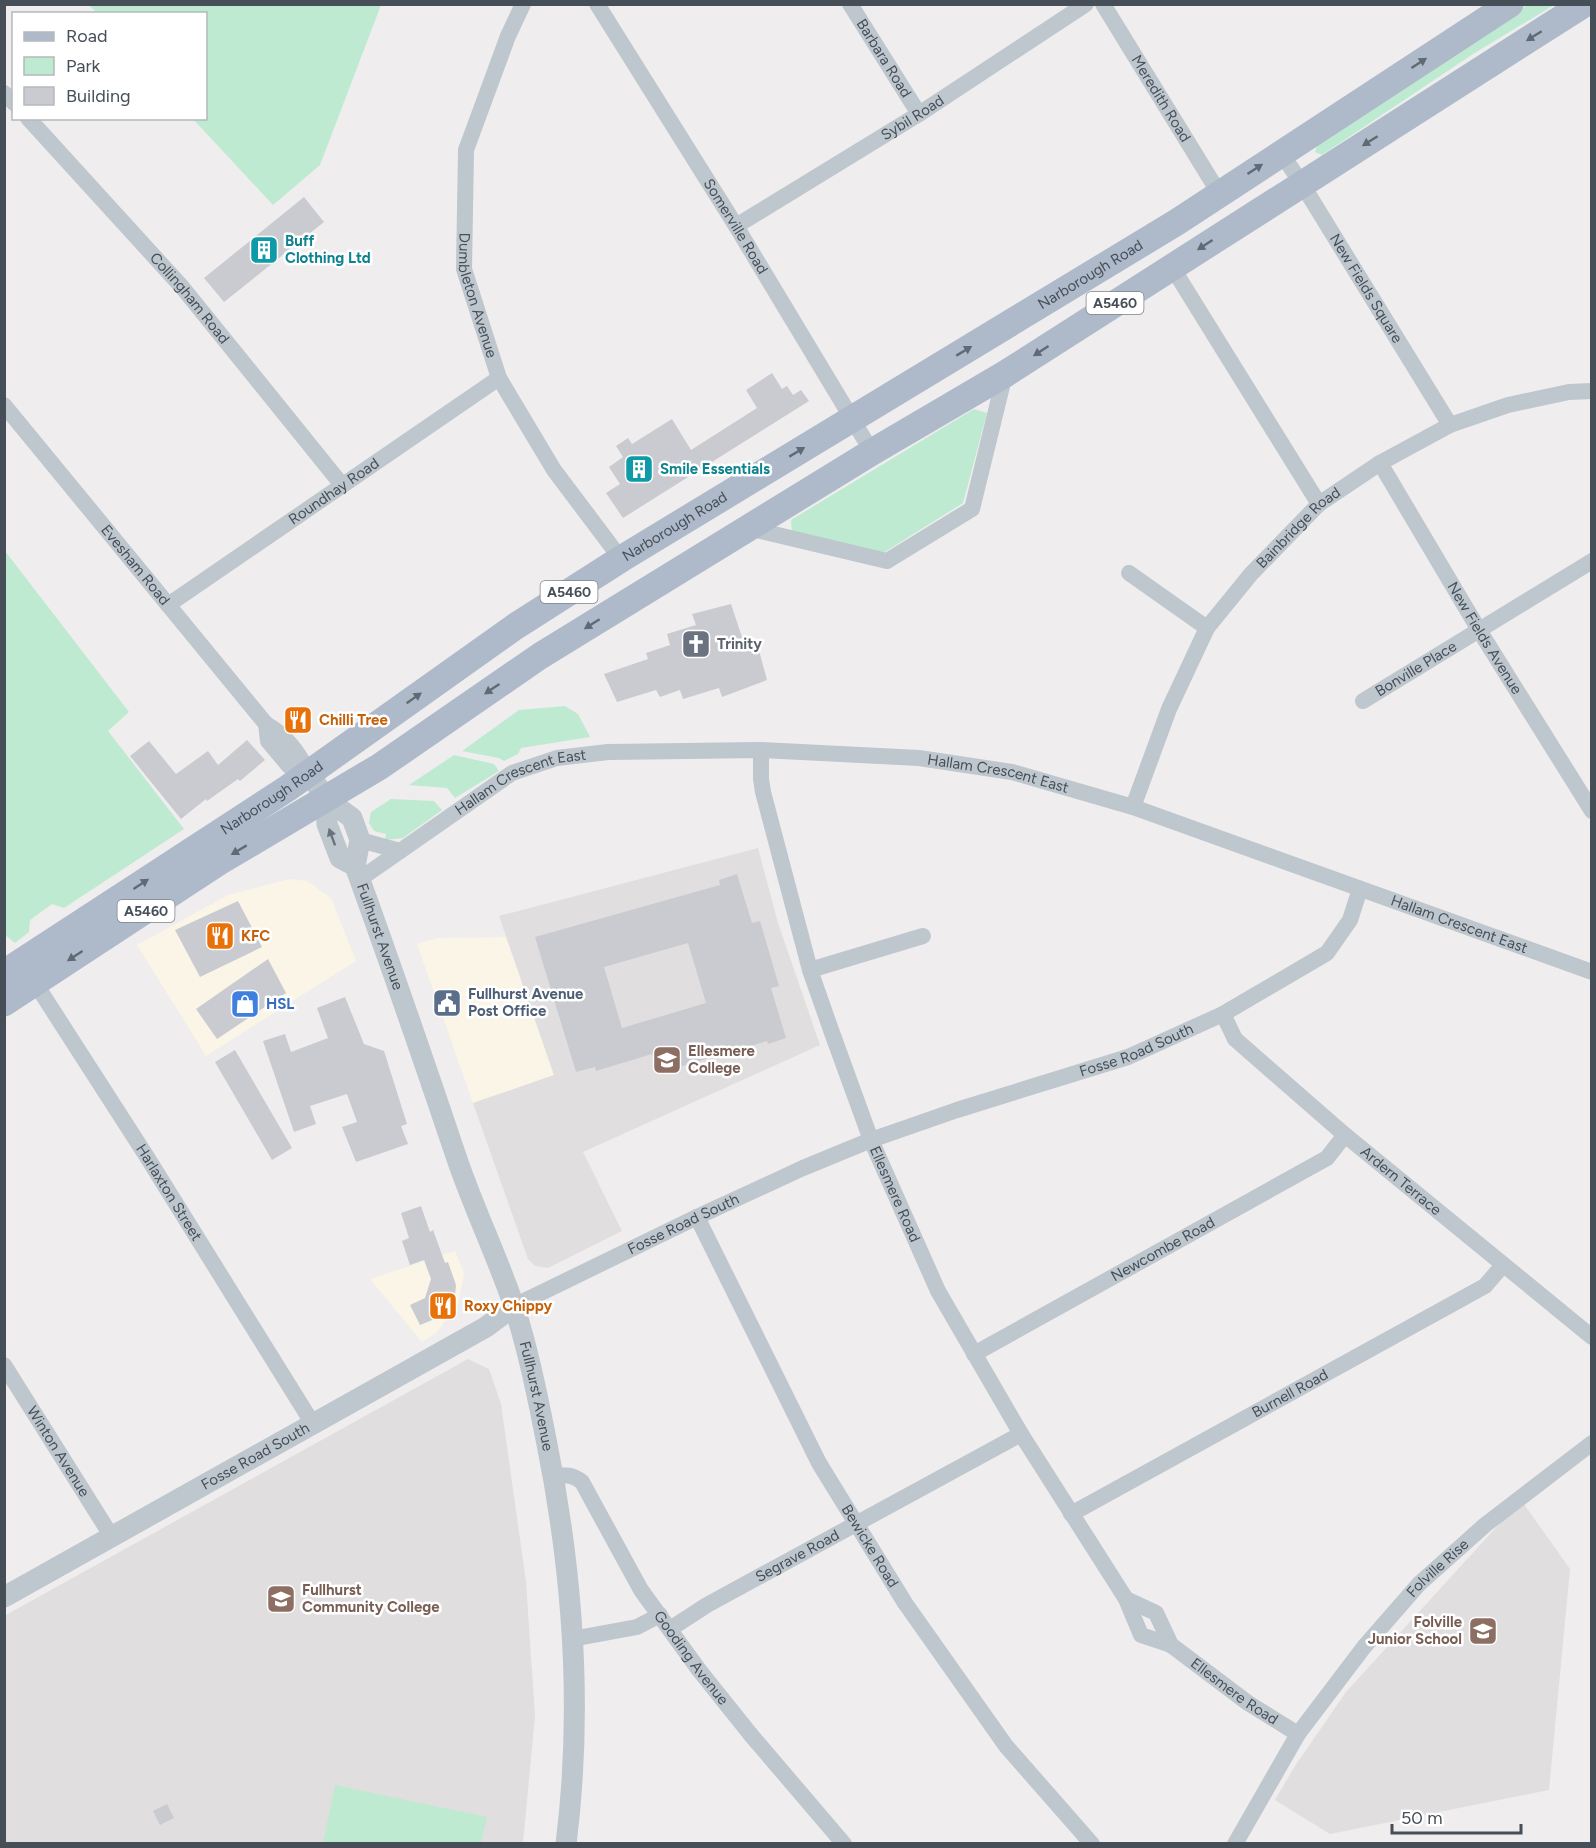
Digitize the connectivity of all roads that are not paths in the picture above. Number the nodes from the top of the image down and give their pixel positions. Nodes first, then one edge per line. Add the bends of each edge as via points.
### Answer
1 (523, 4) edge
2 (597, 4) edge
3 (850, 4) edge
4 (1086, 4) edge
5 (1103, 4) edge
6 (1510, 4) edge
7 (1584, 4) edge
8 (919, 114) junction
9 (30, 120) edge
10 (1281, 153) junction
11 (1302, 184) junction
12 (1219, 193) junction
13 (736, 226) junction
14 (1172, 267) junction
15 (1005, 374) junction
16 (500, 378) junction
17 (1592, 391) edge
18 (4, 405) edge
19 (852, 419) junction
20 (1450, 425) junction
21 (872, 452) junction
22 (1380, 463) junction
23 (342, 485) junction
24 (1319, 504) junction
25 (748, 528) junction
26 (621, 558) junction
27 (1592, 561) edge
28 (1129, 573) dead end
29 (168, 605) junction
30 (1207, 628) junction
31 (1479, 630) junction
32 (1363, 700) dead end
33 (761, 750) junction
34 (309, 773) junction
35 (326, 799) junction
36 (1133, 807) junction
37 (1592, 811) edge
38 (360, 840) junction
39 (400, 850) junction
40 (358, 873) junction
41 (1360, 889) junction
42 (922, 936) dead end
43 (810, 970) junction
44 (1592, 972) edge
45 (20, 973) edge
46 (4, 1003) edge
47 (1223, 1014) junction
48 (1345, 1135) junction
49 (871, 1140) junction
50 (696, 1217) junction
51 (1503, 1265) junction
52 (514, 1306) junction
53 (1592, 1337) edge
54 (974, 1354) junction
55 (4, 1365) edge
56 (313, 1424) junction
57 (1021, 1434) junction
58 (1592, 1443) edge
59 (553, 1476) junction
60 (1071, 1514) junction
61 (857, 1524) junction
62 (112, 1537) junction
63 (4, 1597) edge
64 (1126, 1599) junction
65 (660, 1615) junction
66 (670, 1629) junction
67 (572, 1639) junction
68 (1171, 1646) junction
69 (1299, 1734) junction
70 (566, 1844) edge
71 (844, 1844) edge
72 (1092, 1844) edge
73 (1235, 1844) edge

1 - 16 street, Dumbleton Avenue via 466,150 464,269
2 - 13 street, Somerville Road
3 - 8 street, Barbara Road
4 - 8 street, Sybil Road
5 - 12 street, Meredith Road
10 -> 6 main road, Narborough Road / A5460
7 -> 11 main road, Narborough Road / A5460
8 - 13 street, Sybil Road
9 - 23 street, Collingham Road via 182,287
10 - 11 street, New Fields Square
12 -> 10 main road, Narborough Road / A5460
11 -> 14 main road, Narborough Road / A5460
11 - 20 street, New Fields Square
19 -> 12 main road, Narborough Road / A5460
13 - 19 street, Somerville Road
14 -> 15 main road, Narborough Road / A5460
14 - 24 street
15 - 21 main road, Narborough Road / A5460
15 - 25 street via 972,509 887,561
16 - 23 street, Roundhay Road
16 - 26 street, Dumbleton Avenue via 554,470
17 - 20 street, Bainbridge Road via 1508,405
18 - 29 street, Evesham Road
19 - 21 street, Somerville Road
26 -> 19 main road, Narborough Road / A5460
20 - 22 street, Bainbridge Road
21 - 25 main road, Narborough Road / A5460
22 - 24 street, Bainbridge Road
22 - 31 street, New Fields Avenue
23 - 29 street, Roundhay Road
24 - 30 street, Bainbridge Road via 1251,574
25 -> 35 main road, Narborough Road / A5460 via 540,656
34 -> 26 main road, Narborough Road / A5460 via 516,626
27 - 31 street, Bonville Place
28 - 30 street
29 - 34 street, Evesham Road via 266,724 296,750
30 - 36 street, Bainbridge Road via 1169,709
31 - 32 street, Bonville Place
31 - 37 street, New Fields Avenue
33 - 36 street, Hallam Crescent East via 919,758 1012,772
33 - 39 street, Hallam Crescent East via 608,752 557,758 512,773
33 - 43 street, Ellesmere Road via 763,792
34 - 35 street, Fullhurst Avenue
45 -> 34 main road, Narborough Road / A5460
35 - 38 street, Fullhurst Avenue via 352,818
40 -> 35 street, Fullhurst Avenue via 340,858 327,824
35 -> 45 main road, Narborough Road / A5460
36 - 41 street, Hallam Crescent East
38 - 39 street
38 - 40 street, Fullhurst Avenue
39 - 40 street, Hallam Crescent East
40 - 52 street, Fullhurst Avenue via 458,1161
41 - 44 street, Hallam Crescent East
41 - 47 street, Fosse Road South via 1350,920 1327,953
42 - 43 street
43 - 49 street, Ellesmere Road
45 - 46 main road, Narborough Road / A5460
45 - 56 street, Harlaxton Street via 147,1157
47 - 48 street, Ardern Terrace via 1234,1040
47 - 49 street, Fosse Road South via 1128,1057
48 - 51 street, Ardern Terrace
48 - 54 street, Newcombe Road via 1328,1158
49 - 50 street, Fosse Road South
49 - 54 street, Ellesmere Road via 938,1291
50 - 52 street, Fosse Road South
50 - 61 street, Bewicke Road via 819,1463
51 - 53 street, Ardern Terrace
51 - 60 street, Burnell Road via 1485,1286
52 - 56 street, Fosse Road South via 486,1327
52 - 59 street, Fullhurst Avenue via 532,1368
54 - 57 street, Ellesmere Road
55 - 62 street, Winton Avenue
56 - 62 street, Fosse Road South
57 - 60 street, Ellesmere Road
57 - 61 street, Segrave Road
58 - 69 street, Folville Rise via 1485,1525 1419,1584 1364,1647
59 - 65 street, Gooding Avenue via 568,1474 582,1482 641,1590
59 - 67 street, Fullhurst Avenue via 567,1566
60 - 64 street, Ellesmere Road
61 - 66 street, Segrave Road
61 - 72 street, Bewicke Road via 905,1602 1006,1746
62 - 63 street, Fosse Road South
64 - 68 street, Ellesmere Road via 1156,1613
64 - 68 street, Ellesmere Road via 1141,1635
65 - 66 street, Gooding Avenue
65 - 67 street via 637,1627
66 - 71 street, Gooding Avenue via 751,1735
67 - 70 street, Fullhurst Avenue via 576,1703
68 - 69 street, Ellesmere Road via 1248,1703
69 - 73 street, Folville Rise

